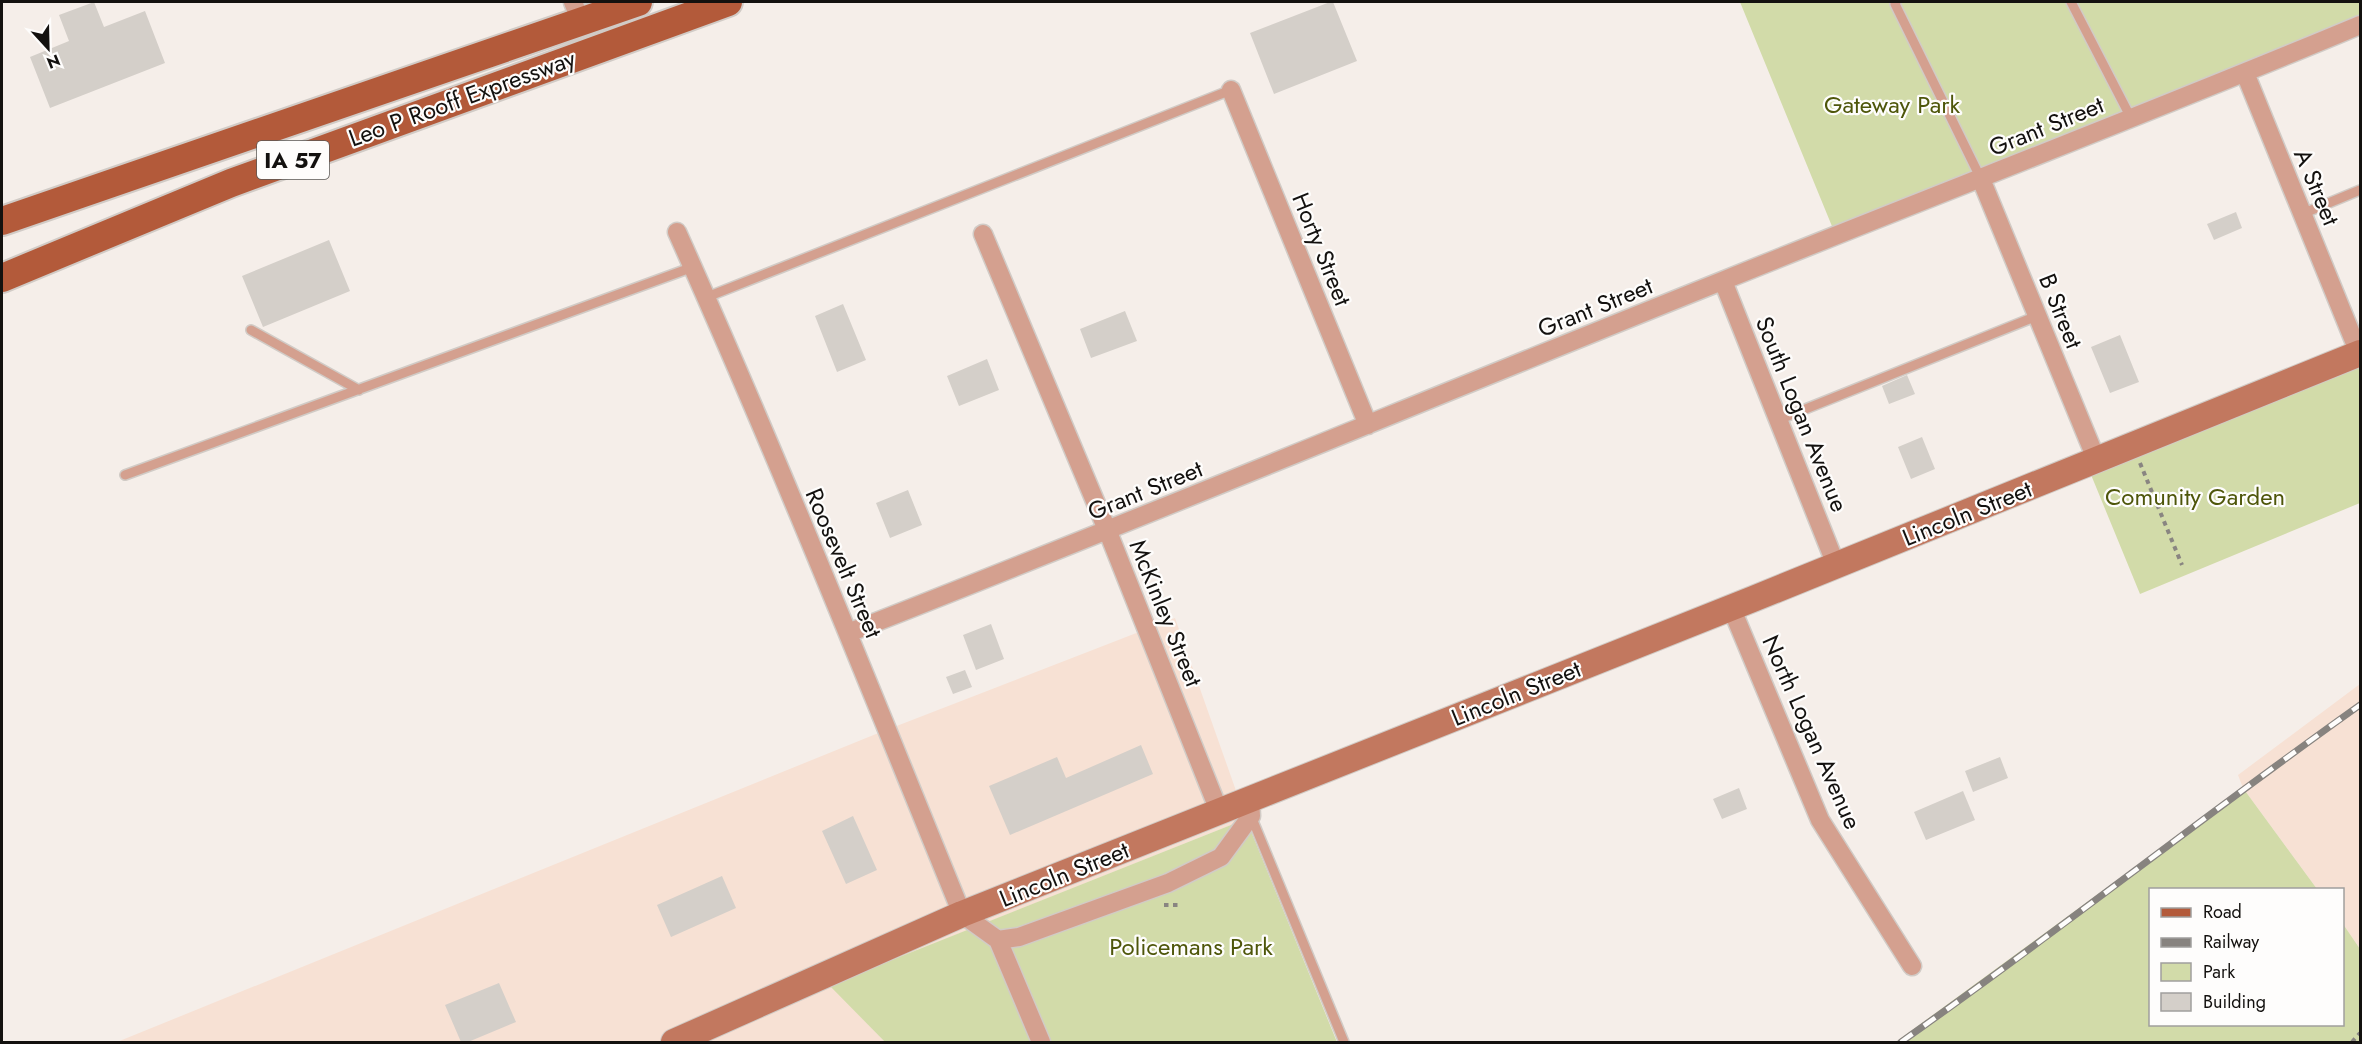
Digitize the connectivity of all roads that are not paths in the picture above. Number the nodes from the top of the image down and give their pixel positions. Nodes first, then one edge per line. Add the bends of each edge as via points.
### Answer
1 (638, 2) edge
2 (728, 2) edge
3 (1895, 2) edge
4 (2071, 2) edge
5 (577, 12) edge
6 (2361, 25) edge
7 (2245, 73) junction
8 (1231, 90) joint
9 (2131, 118) junction
10 (1981, 179) junction
11 (2361, 190) edge
12 (2302, 214) junction
13 (2, 221) edge
14 (677, 231) dead end
15 (983, 234) dead end
16 (693, 267) junction
17 (2, 279) edge
18 (1723, 281) junction
19 (707, 297) junction
20 (2037, 316) junction
21 (250, 330) dead end
22 (2360, 353) edge
23 (359, 390) junction
24 (1778, 420) junction
25 (1368, 425) junction
26 (2097, 461) junction
27 (126, 475) dead end
28 (1108, 531) junction
29 (1836, 565) junction
30 (1731, 608) junction
31 (848, 633) junction
32 (1251, 807) junction
33 (1219, 811) junction
34 (962, 914) junction
35 (998, 940) junction
36 (1912, 966) dead end
37 (674, 1042) edge
38 (1041, 1042) edge
39 (1344, 1042) edge

1 - 5 main road, Leo P Rooff Expressway
2 - 17 main road, Leo P Rooff Expressway / IA 57 via 231,183
3 - 10 lane
4 - 9 lane
5 - 13 main road, Leo P Rooff Expressway / IA 57
6 - 7 street, Grant Street
7 - 9 street, Grant Street
7 - 12 street, A Street
8 - 19 lane
8 - 25 street, Horty Street
9 - 10 street, Grant Street
10 - 18 street, Grant Street
10 - 20 street, B Street
11 - 12 lane
12 - 22 street, A Street
14 - 16 street, Roosevelt Street
15 - 28 street, McKinley Street
16 - 19 street, Roosevelt Street
16 - 23 lane
18 - 24 street, South Logan Avenue
18 - 25 street, Grant Street
19 - 31 street, Roosevelt Street
20 - 24 lane
20 - 26 street, B Street
21 - 23 lane
22 - 26 main road, Lincoln Street
23 - 27 lane
24 - 29 street, South Logan Avenue
25 - 28 street, Grant Street
26 - 29 main road, Lincoln Street
28 - 31 street, Grant Street
28 - 33 street, McKinley Street
29 - 30 main road, Lincoln Street
30 - 32 main road, Lincoln Street
30 - 36 street, North Logan Avenue via 1820,820
31 - 34 street, Roosevelt Street
32 - 33 main road, Lincoln Street
32 - 35 street via 1221,857 1168,883 1019,937
32 - 39 lane
33 - 34 main road, Lincoln Street
34 - 35 street
34 - 37 main road, Lincoln Street
35 - 38 street

